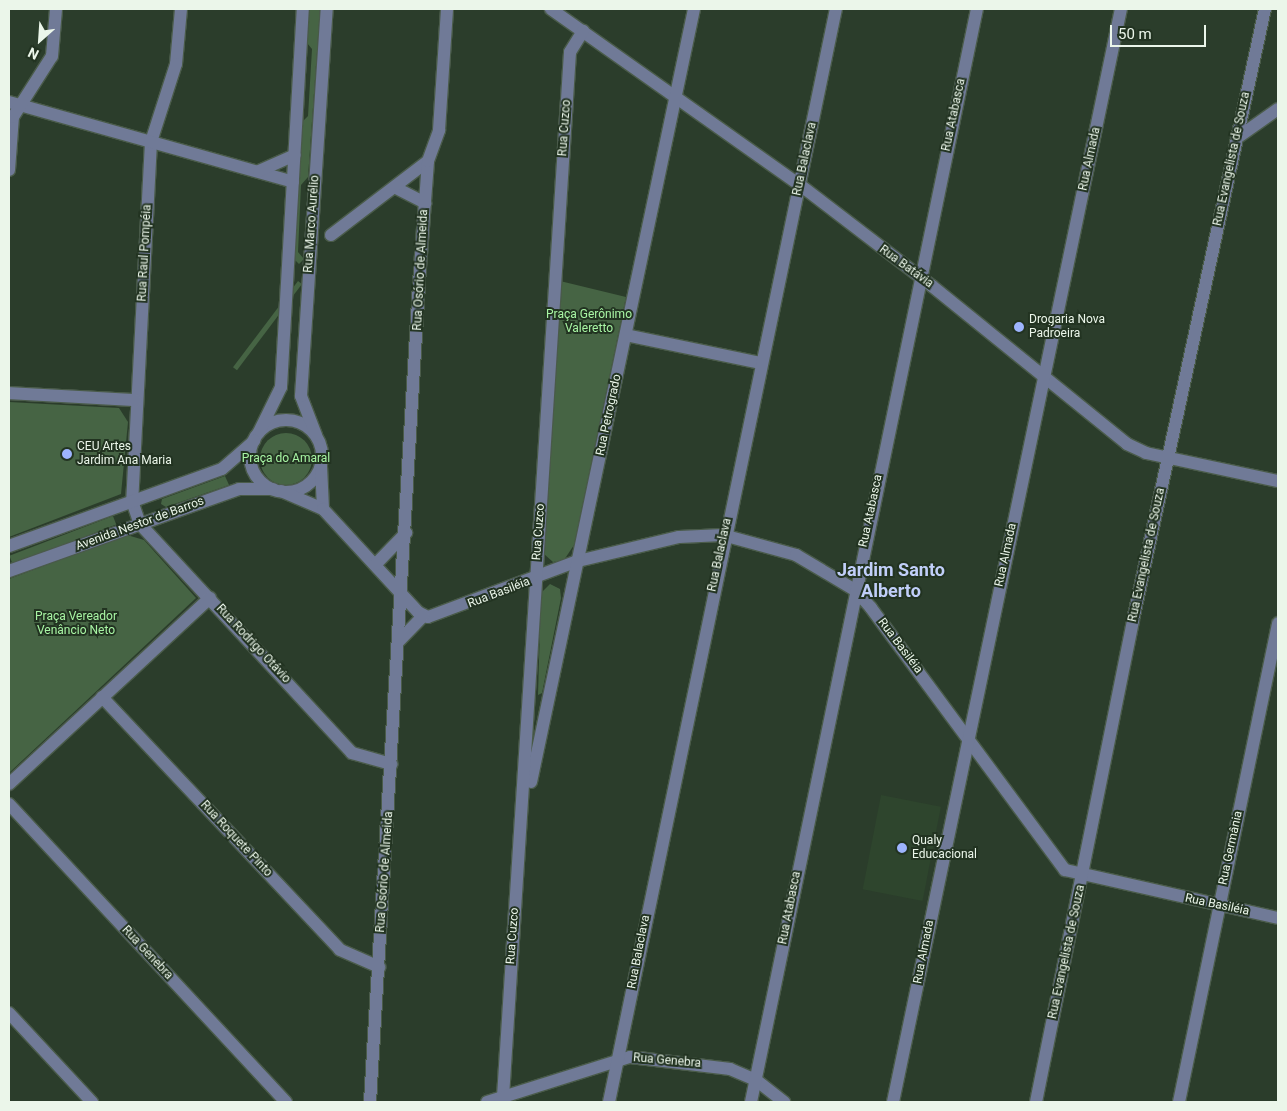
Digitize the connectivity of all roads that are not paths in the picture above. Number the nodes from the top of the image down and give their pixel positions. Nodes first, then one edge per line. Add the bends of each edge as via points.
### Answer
1 (56, 9) edge
2 (181, 9) edge
3 (304, 9) edge
4 (327, 9) edge
5 (447, 9) edge
6 (550, 9) edge
7 (694, 9) edge
8 (836, 9) edge
9 (977, 9) edge
10 (1121, 9) edge
11 (1265, 9) edge
12 (583, 31) junction
13 (676, 95) junction
14 (14, 103) edge
15 (1278, 109) edge
16 (1237, 138) junction
17 (151, 142) junction
18 (295, 155) junction
19 (428, 161) junction
20 (9, 170) edge
21 (259, 171) junction
22 (293, 182) junction
23 (800, 185) junction
24 (396, 188) junction
25 (425, 203) junction
26 (330, 235) dead end
27 (288, 267) junction
28 (309, 268) junction
29 (920, 278) junction
30 (626, 335) junction
31 (760, 363) junction
32 (1043, 379) junction
33 (9, 393) edge
34 (136, 400) junction
35 (316, 436) junction
36 (256, 437) junction
37 (1167, 458) junction
38 (322, 464) junction
39 (1278, 481) edge
40 (277, 490) junction
41 (132, 501) junction
42 (323, 508) junction
43 (140, 524) junction
44 (406, 533) junction
45 (723, 535) junction
46 (9, 546) edge
47 (578, 561) junction
48 (375, 564) junction
49 (9, 571) edge
50 (536, 579) junction
51 (855, 590) junction
52 (401, 593) junction
53 (210, 598) junction
54 (423, 616) junction
55 (1278, 623) edge
56 (399, 642) junction
57 (102, 697) junction
58 (967, 738) junction
59 (391, 764) junction
60 (9, 784) edge
61 (9, 804) edge
62 (523, 820) junction
63 (1082, 877) junction
64 (1219, 906) junction
65 (1278, 918) edge
66 (379, 967) junction
67 (9, 1013) edge
68 (618, 1058) junction
69 (756, 1080) junction
70 (504, 1097) junction
71 (92, 1102) edge
72 (286, 1102) edge
73 (370, 1102) edge
74 (487, 1102) edge
75 (609, 1102) edge
76 (751, 1102) edge
77 (784, 1102) edge
78 (893, 1102) edge
79 (1036, 1102) edge
80 (1179, 1102) edge

1 - 14 street via 52,56
2 - 17 street, Rua Raul Pompéia via 176,64
3 - 18 street, Rua Marco Aurélio
4 - 28 street, Rua Marco Aurélio
5 - 19 street, Rua Osório de Almeida via 440,130
6 - 12 street, Rua Batávia
7 - 13 street, Rua Petrogrado
8 - 23 street, Rua Balaclava
9 - 29 street, Rua Atabasca
10 - 32 street, Rua Almada
11 - 16 street, Rua Evangelista de Souza
12 - 13 street, Rua Batávia
12 - 50 street, Rua Cuzco via 570,52
13 - 23 street, Rua Batávia
13 - 30 street, Rua Petrogrado
14 - 17 street
14 - 20 street
15 - 16 street
16 - 37 street, Rua Evangelista de Souza
17 - 21 street
17 - 34 street, Rua Raul Pompéia
18 - 21 street
18 - 22 street, Rua Marco Aurélio
19 - 24 street
19 - 25 street, Rua Osório de Almeida
21 - 22 street
22 - 27 street, Rua Marco Aurélio
23 - 29 street, Rua Batávia
23 - 31 street, Rua Balaclava
24 - 25 street
24 - 26 street
25 - 44 street, Rua Osório de Almeida
27 - 28 street
27 - 36 street, Rua Marco Aurélio via 280,386
28 - 35 street, Rua Marco Aurélio via 301,396
29 - 32 street, Rua Batávia
29 - 51 street, Rua Atabasca
30 - 31 street
30 - 47 street, Rua Petrogrado
31 - 45 street, Rua Balaclava
32 - 37 street, Rua Batávia via 1127,444
32 - 58 street, Rua Almada
33 - 34 street
34 - 41 street, Rua Raul Pompéia
35 - 36 street via 304,425 288,420 272,423
35 - 38 street
36 - 40 street via 253,469
36 - 41 street, Avenida Nestor de Barros via 222,469
37 - 39 street, Rua Batávia
37 - 63 street, Rua Evangelista de Souza
38 - 40 street via 310,483
38 - 42 street
40 - 42 street
40 - 43 street, Avenida Nestor de Barros via 239,489
41 - 43 street, Rua Rodrigo Otávio
41 - 46 street, Avenida Nestor de Barros
42 - 48 street
43 - 49 street, Avenida Nestor de Barros
43 - 53 street, Rua Rodrigo Otávio
44 - 48 street
44 - 52 street, Rua Osório de Almeida
45 - 47 street, Rua Basiléia via 679,537
45 - 51 street, Rua Basiléia via 796,556
45 - 68 street, Rua Balaclava
47 - 50 street, Rua Basiléia
47 - 62 street, Rua Petrogrado
48 - 52 street
50 - 54 street, Rua Basiléia via 440,616
50 - 62 street, Rua Cuzco
51 - 58 street, Rua Basiléia
51 - 69 street, Rua Atabasca
52 - 54 street
52 - 56 street, Rua Osório de Almeida
53 - 57 street
53 - 59 street, Rua Rodrigo Otávio via 352,753
54 - 56 street
55 - 64 street, Rua Germânia
56 - 59 street, Rua Osório de Almeida
57 - 60 street
57 - 66 street, Rua Roquete Pinto via 340,950
58 - 63 street, Rua Basiléia via 1059,865
58 - 78 street, Rua Almada
59 - 66 street, Rua Osório de Almeida
61 - 72 street, Rua Genebra
62 - 70 street, Rua Cuzco
63 - 64 street, Rua Basiléia
63 - 79 street, Rua Evangelista de Souza
64 - 65 street, Rua Basiléia
64 - 80 street, Rua Germânia
66 - 73 street, Rua Osório de Almeida
67 - 71 street
68 - 69 street, Rua Genebra via 685,1060 730,1069
68 - 70 street, Rua Genebra
68 - 75 street, Rua Balaclava
69 - 76 street, Rua Atabasca
69 - 77 street, Rua Genebra
70 - 74 street, Rua Genebra

